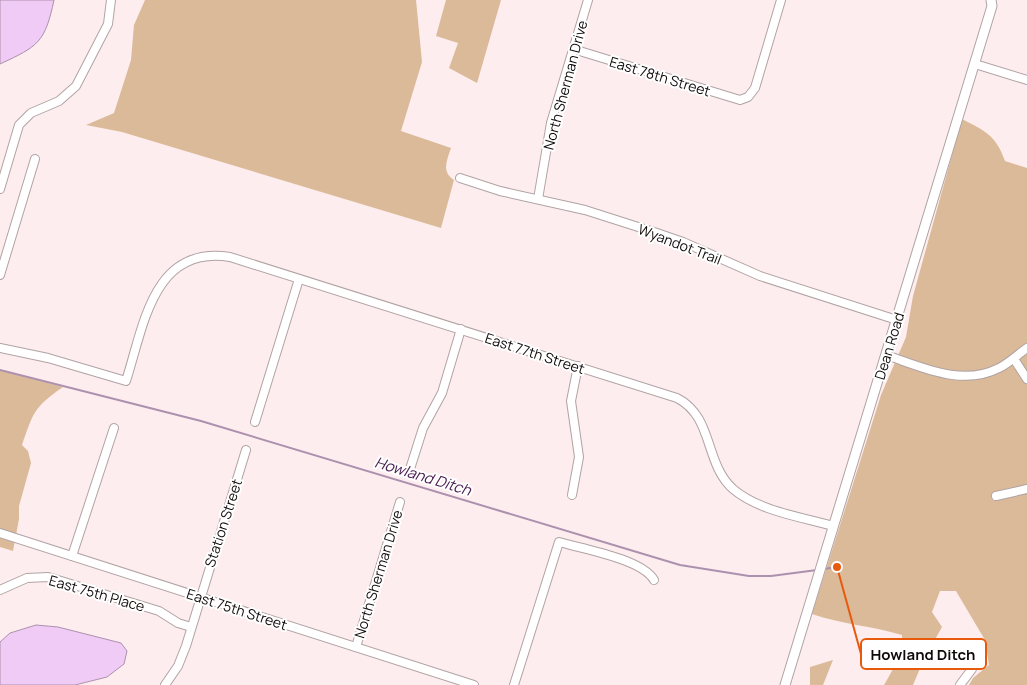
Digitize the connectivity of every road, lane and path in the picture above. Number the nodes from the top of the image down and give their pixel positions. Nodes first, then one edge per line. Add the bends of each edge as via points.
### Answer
1 (111, 0) edge
2 (588, 0) edge
3 (782, 0) edge
4 (994, 2) edge
5 (573, 49) junction
6 (975, 64) junction
7 (1027, 80) edge
8 (35, 159) dead end
9 (460, 178) dead end
10 (0, 189) edge
11 (538, 200) junction
12 (0, 275) edge
13 (299, 278) junction
14 (897, 320) junction
15 (461, 329) junction
16 (0, 348) edge
17 (1027, 348) edge
18 (886, 355) junction
19 (1014, 359) junction
20 (578, 366) junction
21 (1027, 379) edge
22 (255, 422) dead end
23 (114, 428) dead end
24 (246, 450) dead end
25 (410, 469) dead end
26 (1027, 489) edge
27 (572, 495) dead end
28 (996, 496) dead end
29 (400, 502) dead end
30 (833, 526) junction
31 (0, 533) edge
32 (72, 556) junction
33 (654, 580) dead end
34 (0, 590) edge
35 (200, 597) junction
36 (191, 627) junction
37 (356, 647) junction
38 (972, 669) dead end
39 (165, 685) edge
40 (474, 685) edge
41 (514, 685) edge
42 (784, 685) edge
43 (960, 685) edge

1 - 10 street via 108,24 76,86 62,100 31,113 19,125
2 - 5 street, North Sherman Drive
3 - 5 street, East 78th Street via 755,88 747,98 736,100
4 - 6 street, Dean Road
5 - 11 street, North Sherman Drive via 551,123
6 - 7 street
6 - 14 street, Dean Road
8 - 12 street
9 - 11 street, Wyandot Trail
11 - 14 street, Wyandot Trail via 585,210 657,233 760,276
13 - 15 street, East 77th Street
13 - 16 street, East 77th Street via 219,256 203,256 184,263 168,274 156,290 126,381
13 - 22 street
14 - 18 street, Dean Road
15 - 20 street, East 77th Street
15 - 25 street via 442,393 423,428
17 - 19 street
18 - 19 street via 962,377 988,373
18 - 30 street, Dean Road
19 - 21 street
20 - 27 street via 571,401 579,457
20 - 30 street, East 77th Street via 686,403 700,418 719,470 734,489 757,504
23 - 32 street
24 - 35 street, Station Street
26 - 28 street
29 - 37 street, North Sherman Drive
30 - 42 street, Dean Road
31 - 32 street, East 75th Street
32 - 35 street, East 75th Street
33 - 41 street via 647,571 635,565 559,542
34 - 36 street, East 75th Place via 27,578 48,577 159,611
35 - 36 street, Station Street
35 - 37 street, East 75th Street
36 - 39 street, Station Street via 181,658
37 - 40 street, East 75th Street
38 - 43 street

